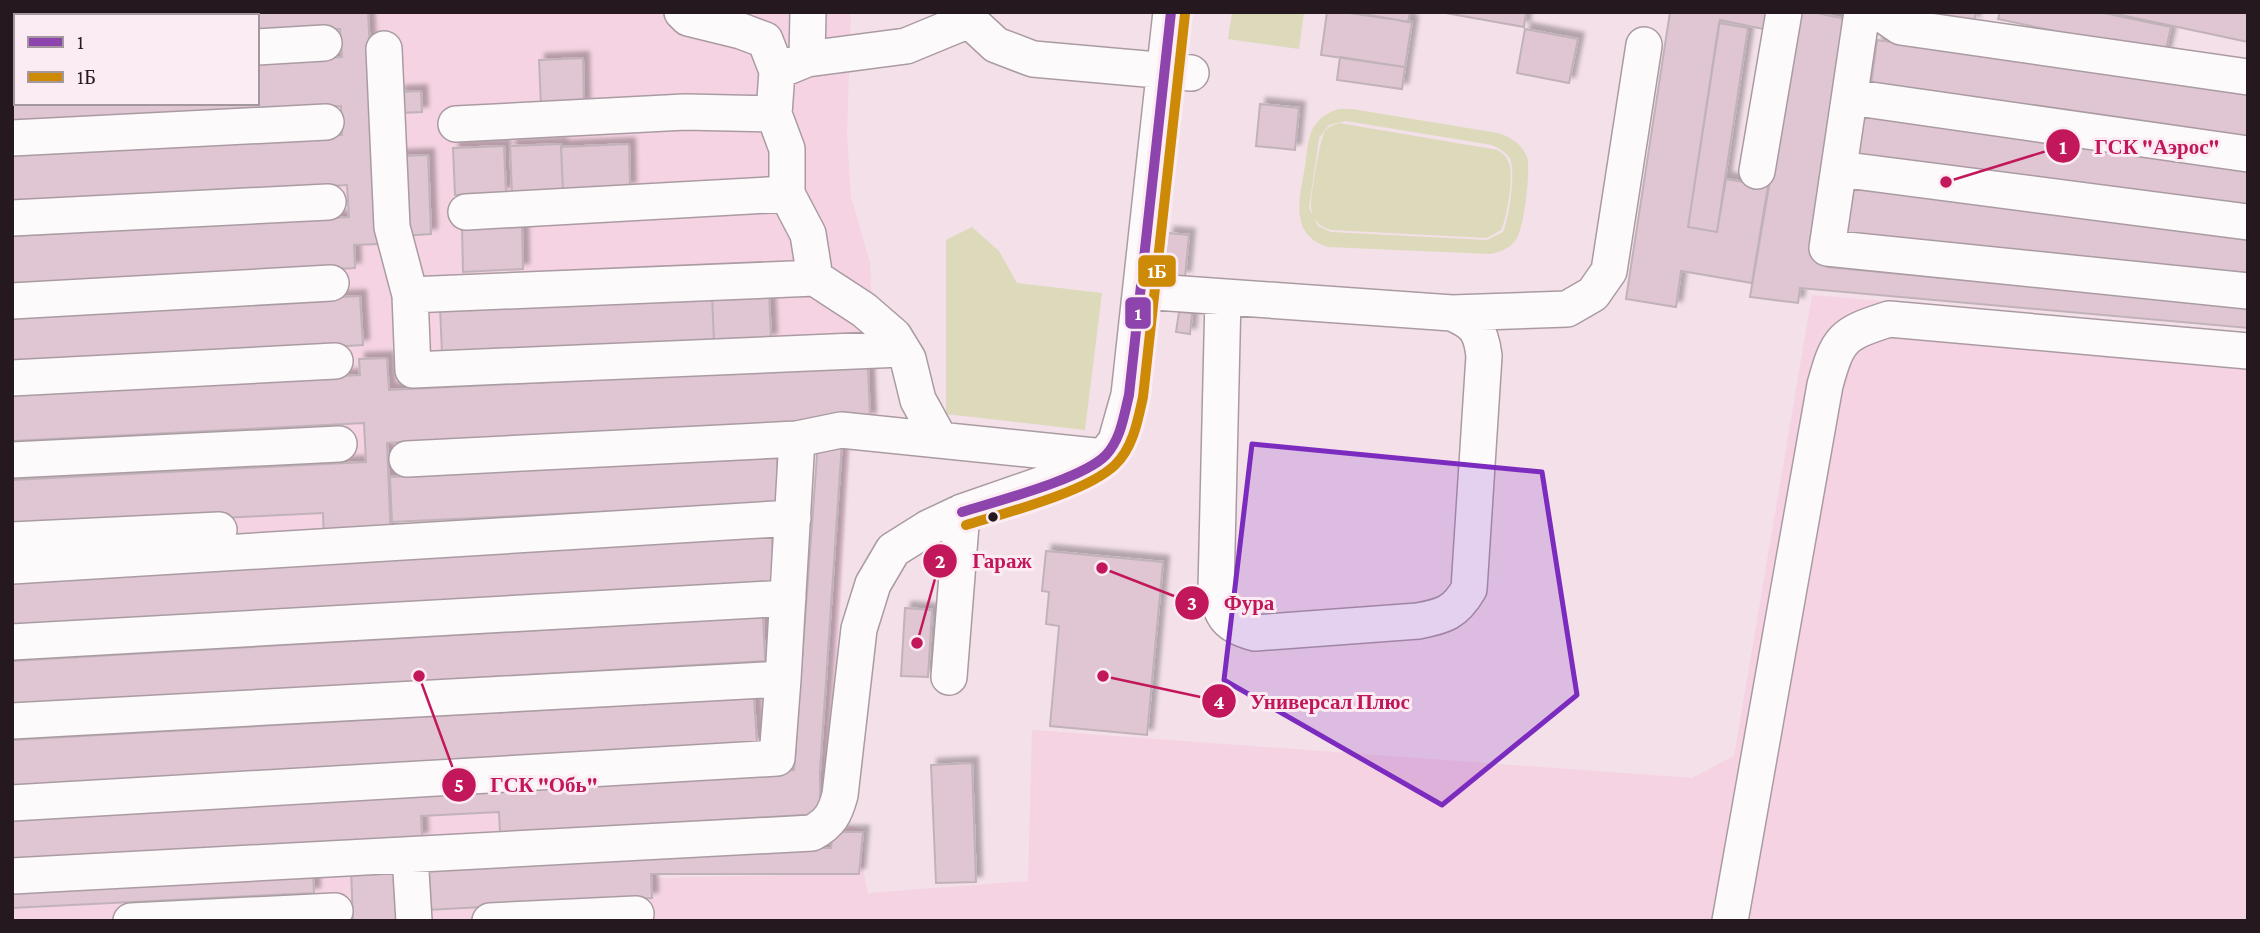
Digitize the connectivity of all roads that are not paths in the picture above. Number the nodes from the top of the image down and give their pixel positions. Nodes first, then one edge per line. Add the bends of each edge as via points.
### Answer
1 (682, 12) edge
2 (808, 12) edge
3 (1171, 12) edge
4 (1784, 12) edge
5 (1863, 12) edge
6 (1879, 12) edge
7 (967, 16) edge
8 (324, 44) dead end
9 (1644, 45) dead end
10 (259, 47) edge
11 (384, 49) dead end
12 (792, 65) junction
13 (1177, 72) junction
14 (2248, 77) edge
15 (1850, 97) junction
16 (774, 114) junction
17 (326, 122) dead end
18 (456, 124) dead end
19 (12, 138) edge
20 (2248, 154) edge
21 (1839, 169) junction
22 (1757, 171) dead end
23 (787, 194) junction
24 (328, 202) dead end
25 (466, 212) dead end
26 (12, 218) edge
27 (2248, 222) edge
28 (815, 278) junction
29 (331, 283) dead end
30 (1141, 291) junction
31 (2248, 291) edge
32 (410, 295) junction
33 (1223, 297) junction
34 (12, 301) edge
35 (1452, 313) junction
36 (901, 349) junction
37 (2248, 351) edge
38 (335, 362) dead end
39 (12, 378) edge
40 (797, 439) junction
41 (940, 440) junction
42 (339, 444) dead end
43 (1104, 457) junction
44 (407, 459) dead end
45 (12, 460) edge
46 (962, 512) junction
47 (793, 518) junction
48 (319, 525) dead end
49 (12, 540) edge
50 (12, 566) edge
51 (788, 597) junction
52 (12, 642) edge
53 (949, 677) dead end
54 (783, 679) junction
55 (12, 721) edge
56 (12, 803) edge
57 (410, 855) junction
58 (332, 859) junction
59 (12, 876) edge
60 (636, 914) dead end
61 (335, 916) edge
62 (131, 921) edge
63 (414, 921) edge
64 (490, 921) edge
65 (1730, 921) edge

1 - 12 street via 688,18 765,40
2 - 12 street
3 - 13 street
4 - 22 street
5 - 15 street
6 - 14 street via 1900,27
7 - 12 street via 906,46
7 - 13 street via 996,45 1033,59
8 - 10 street
9 - 35 street via 1609,271 1593,294 1567,309
11 - 32 street via 392,227
12 - 16 street
13 - 30 street
15 - 20 street
15 - 21 street
16 - 18 street via 685,111
16 - 23 street via 788,149
17 - 19 street
21 - 27 street
21 - 31 street via 1827,248
23 - 25 street
23 - 28 street via 808,233
24 - 26 street
28 - 32 street
28 - 36 street via 864,310 894,336
29 - 34 street
30 - 33 street
30 - 43 street via 1129,395 1116,441
32 - 36 street via 413,370
33 - 35 street
33 - 35 street via 1216,590 1220,612 1237,628 1255,633 1418,621 1443,617 1460,604 1469,589 1484,356 1482,337 1470,321
36 - 41 street via 918,400
37 - 65 street via 1889,319 1856,330 1835,351
38 - 39 street
40 - 41 street via 841,430
40 - 44 street
40 - 47 street
41 - 43 street
42 - 45 street
43 - 46 street via 1083,470
46 - 53 street
46 - 57 street via 893,550 873,584 859,629 840,795 827,825 812,833
47 - 50 street
47 - 51 street
48 - 49 street
51 - 52 street
51 - 54 street
54 - 55 street
54 - 56 street via 777,758
57 - 58 street
57 - 63 street
58 - 59 street
58 - 61 street
60 - 64 street
61 - 62 street

